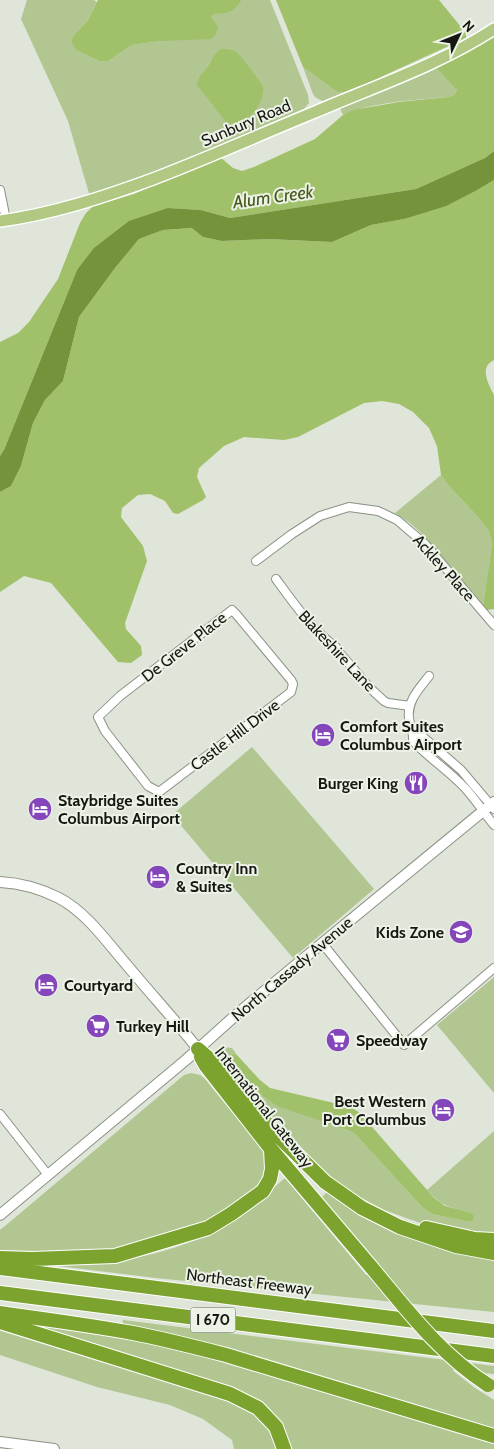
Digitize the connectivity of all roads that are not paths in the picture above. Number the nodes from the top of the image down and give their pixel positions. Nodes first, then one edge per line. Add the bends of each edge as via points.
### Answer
1 (494, 30) edge
2 (0, 190) edge
3 (3, 220) edge
4 (256, 560) dead end
5 (276, 579) dead end
6 (494, 625) edge
7 (265, 647) joint
8 (429, 676) dead end
9 (410, 706) junction
10 (414, 733) junction
11 (159, 792) joint
12 (490, 807) edge
13 (494, 825) edge
14 (0, 882) edge
15 (322, 943) junction
16 (494, 968) edge
17 (198, 1049) junction
18 (0, 1114) edge
19 (271, 1149) junction
20 (48, 1175) junction
21 (362, 1208) junction
22 (0, 1215) edge
23 (494, 1240) edge
24 (494, 1252) edge
25 (0, 1258) edge
26 (0, 1268) edge
27 (0, 1293) edge
28 (0, 1313) edge
29 (0, 1322) edge
30 (427, 1323) junction
31 (494, 1323) edge
32 (494, 1331) edge
33 (494, 1356) edge
34 (492, 1388) edge
35 (494, 1436) edge
36 (0, 1442) edge
37 (54, 1449) edge
38 (284, 1449) edge

1 - 3 main road, Sunbury Road via 430,63 180,168 104,197
2 - 3 street
4 - 6 street, Ackley Place via 320,516 349,507 378,511 397,520 425,544
5 - 9 street, Blakeshire Lane via 302,614 336,647 371,689 388,703
7 - 11 street, Castle Hill Drive via 291,680 291,692
7 - 11 street, De Greve Place via 232,610 120,696 98,717 105,731 148,786
8 - 9 street
9 - 10 street via 409,717
10 - 12 street via 422,736 461,770
10 - 12 street via 413,741 428,756
12 - 13 street
12 - 15 main road, North Cassady Avenue
14 - 17 main road via 44,892 60,898 80,912
15 - 16 street via 404,1045
15 - 17 main road, North Cassady Avenue
17 - 19 highway, International Gateway via 206,1066
17 - 20 main road, North Cassady Avenue
17 - 21 highway, International Gateway via 220,1068 274,1132 325,1182
18 - 20 street
19 - 25 highway via 272,1169 263,1191 208,1228 115,1256
19 - 34 highway, International Gateway, bridge via 413,1317 465,1370
20 - 22 main road, North Cassady Avenue
21 - 23 highway via 401,1223
21 - 24 highway, International Gateway via 400,1227 437,1240
26 - 30 highway, Northeast Freeway / I 670
27 - 33 highway, I 670
28 - 35 highway via 133,1333 190,1346
29 - 38 highway via 230,1394 258,1408 276,1427
30 - 31 highway
30 - 32 highway, Northeast Freeway / I 670
36 - 37 main road

